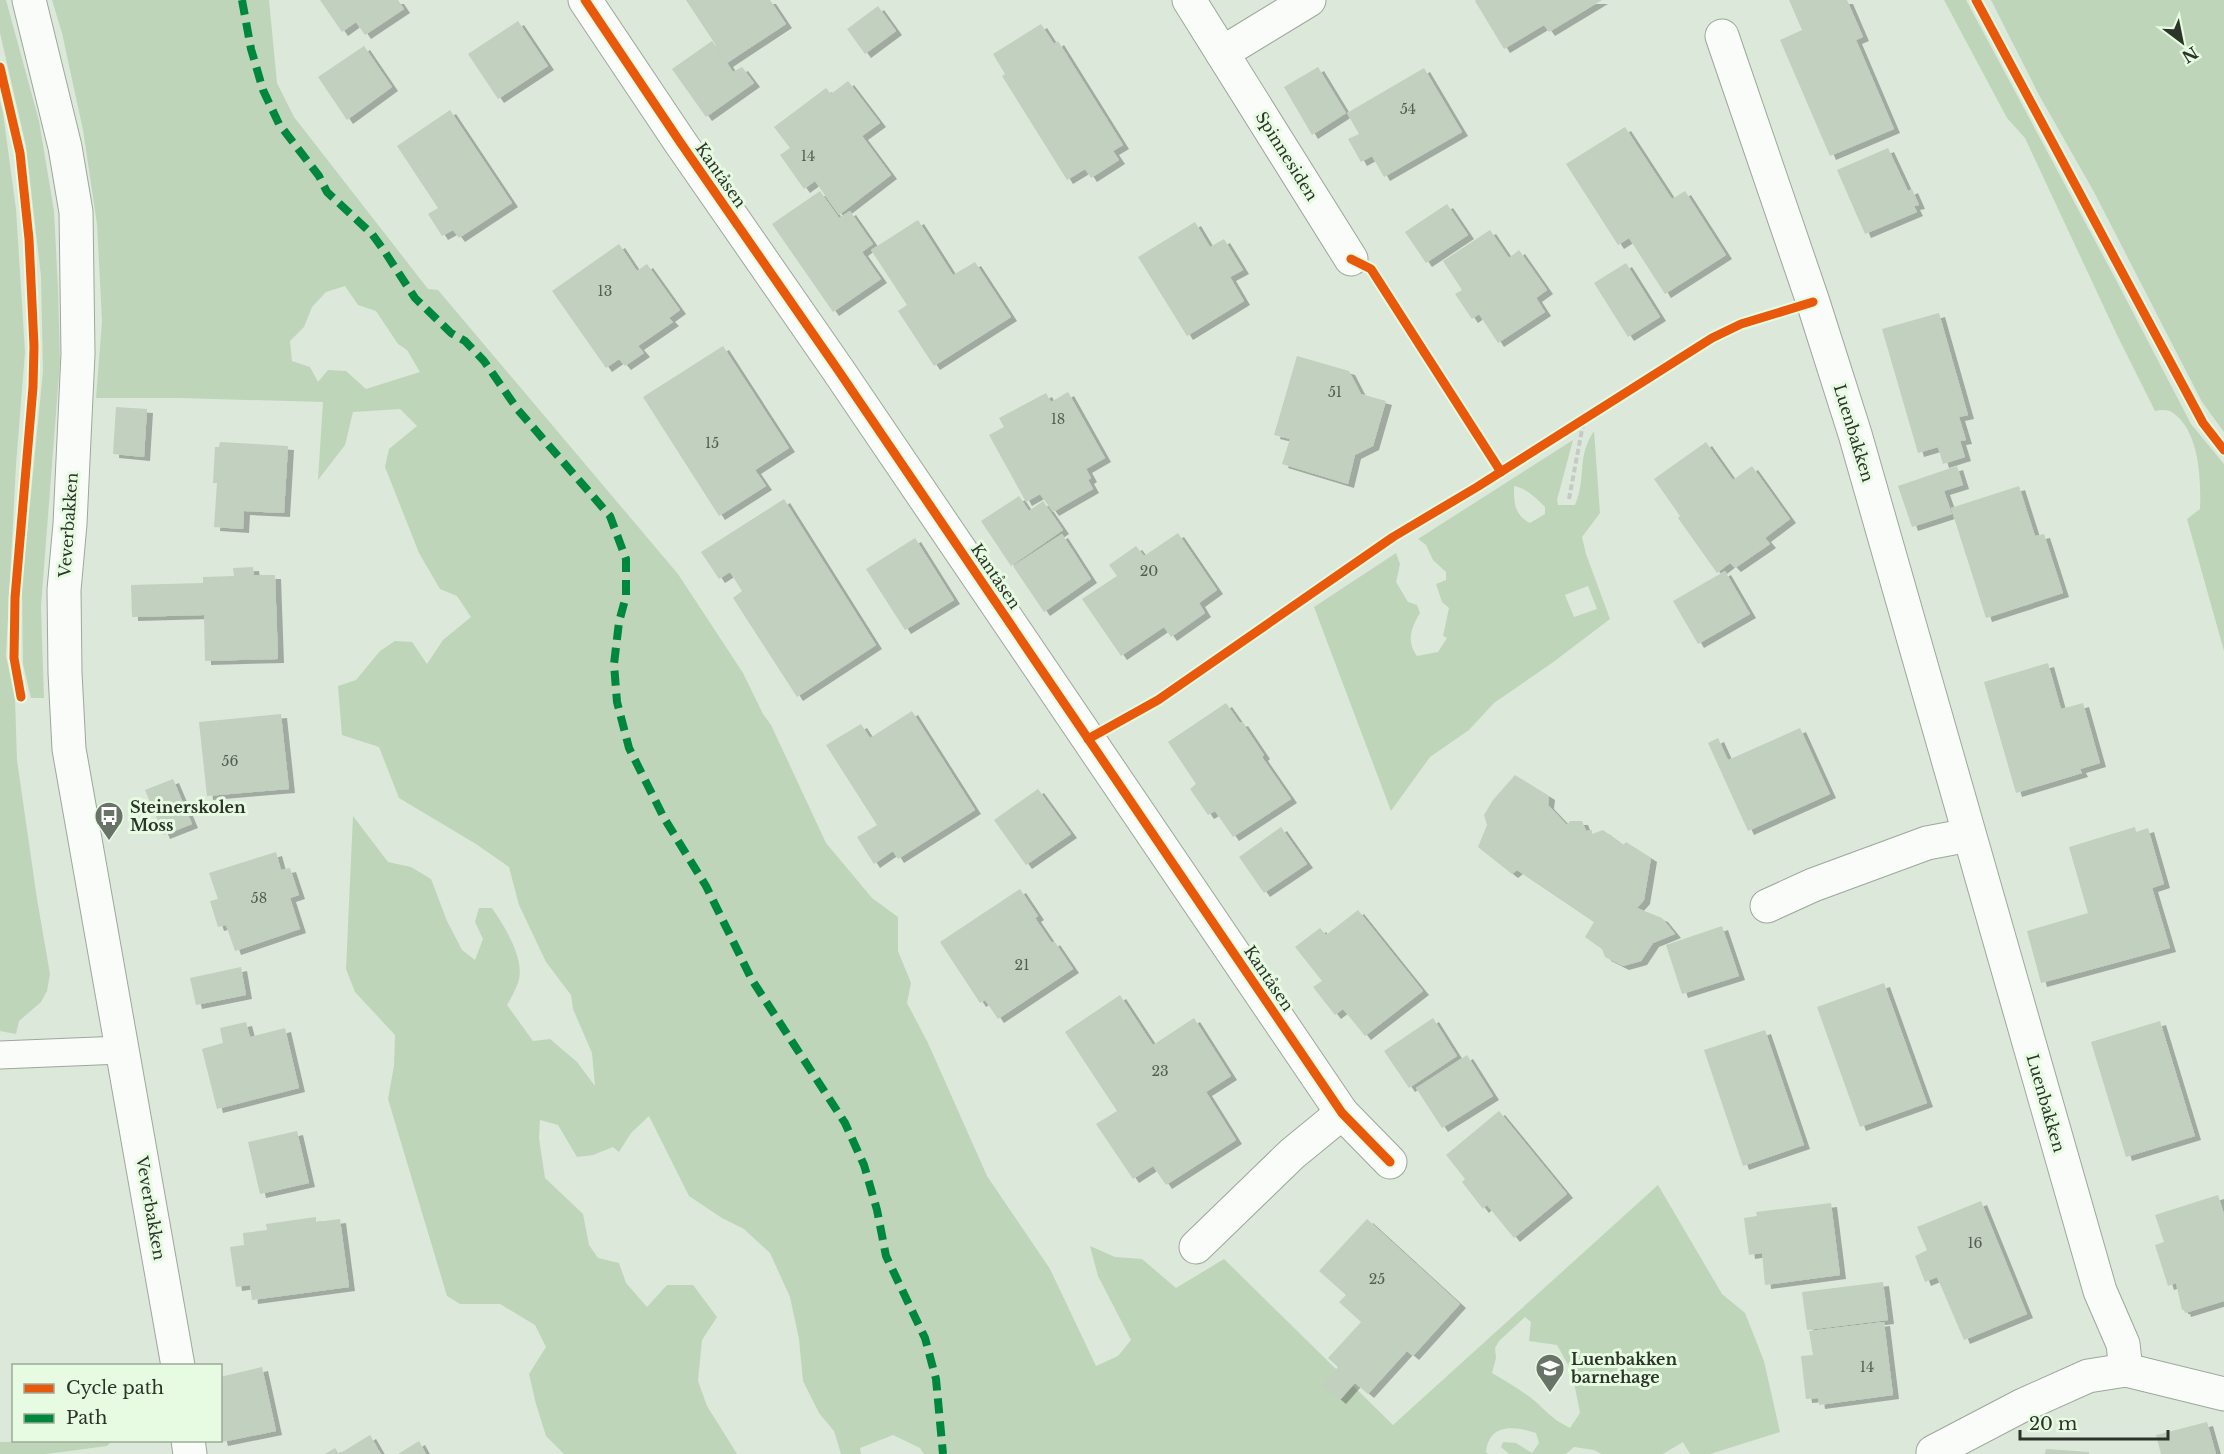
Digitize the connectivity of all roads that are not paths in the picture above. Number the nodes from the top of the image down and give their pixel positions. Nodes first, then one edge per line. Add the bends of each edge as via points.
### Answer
1 (28, 0) edge
2 (585, 0) edge
3 (1189, 0) edge
4 (1309, 0) edge
5 (1722, 36) dead end
6 (1222, 53) junction
7 (1351, 259) dead end
8 (1969, 835) junction
9 (1767, 906) dead end
10 (121, 1050) junction
11 (0, 1055) edge
12 (1342, 1113) junction
13 (1390, 1162) dead end
14 (1196, 1247) dead end
15 (178, 1364) edge
16 (2126, 1370) junction
17 (2224, 1394) edge
18 (1933, 1452) dead end

1 - 10 street, Veverbakken via 65,147 76,212 78,354 64,590 69,749
2 - 12 street, Kantåsen
3 - 6 street, Spinnesiden
4 - 6 street
5 - 8 street, Luenbakken via 1855,434
6 - 7 street, Spinnesiden
8 - 9 street via 1927,843
8 - 16 street, Luenbakken via 2100,1291 2123,1344
10 - 11 lane
10 - 15 street, Veverbakken
12 - 13 street, Kantåsen
12 - 14 street via 1292,1154
16 - 17 street
16 - 18 street via 2088,1376

